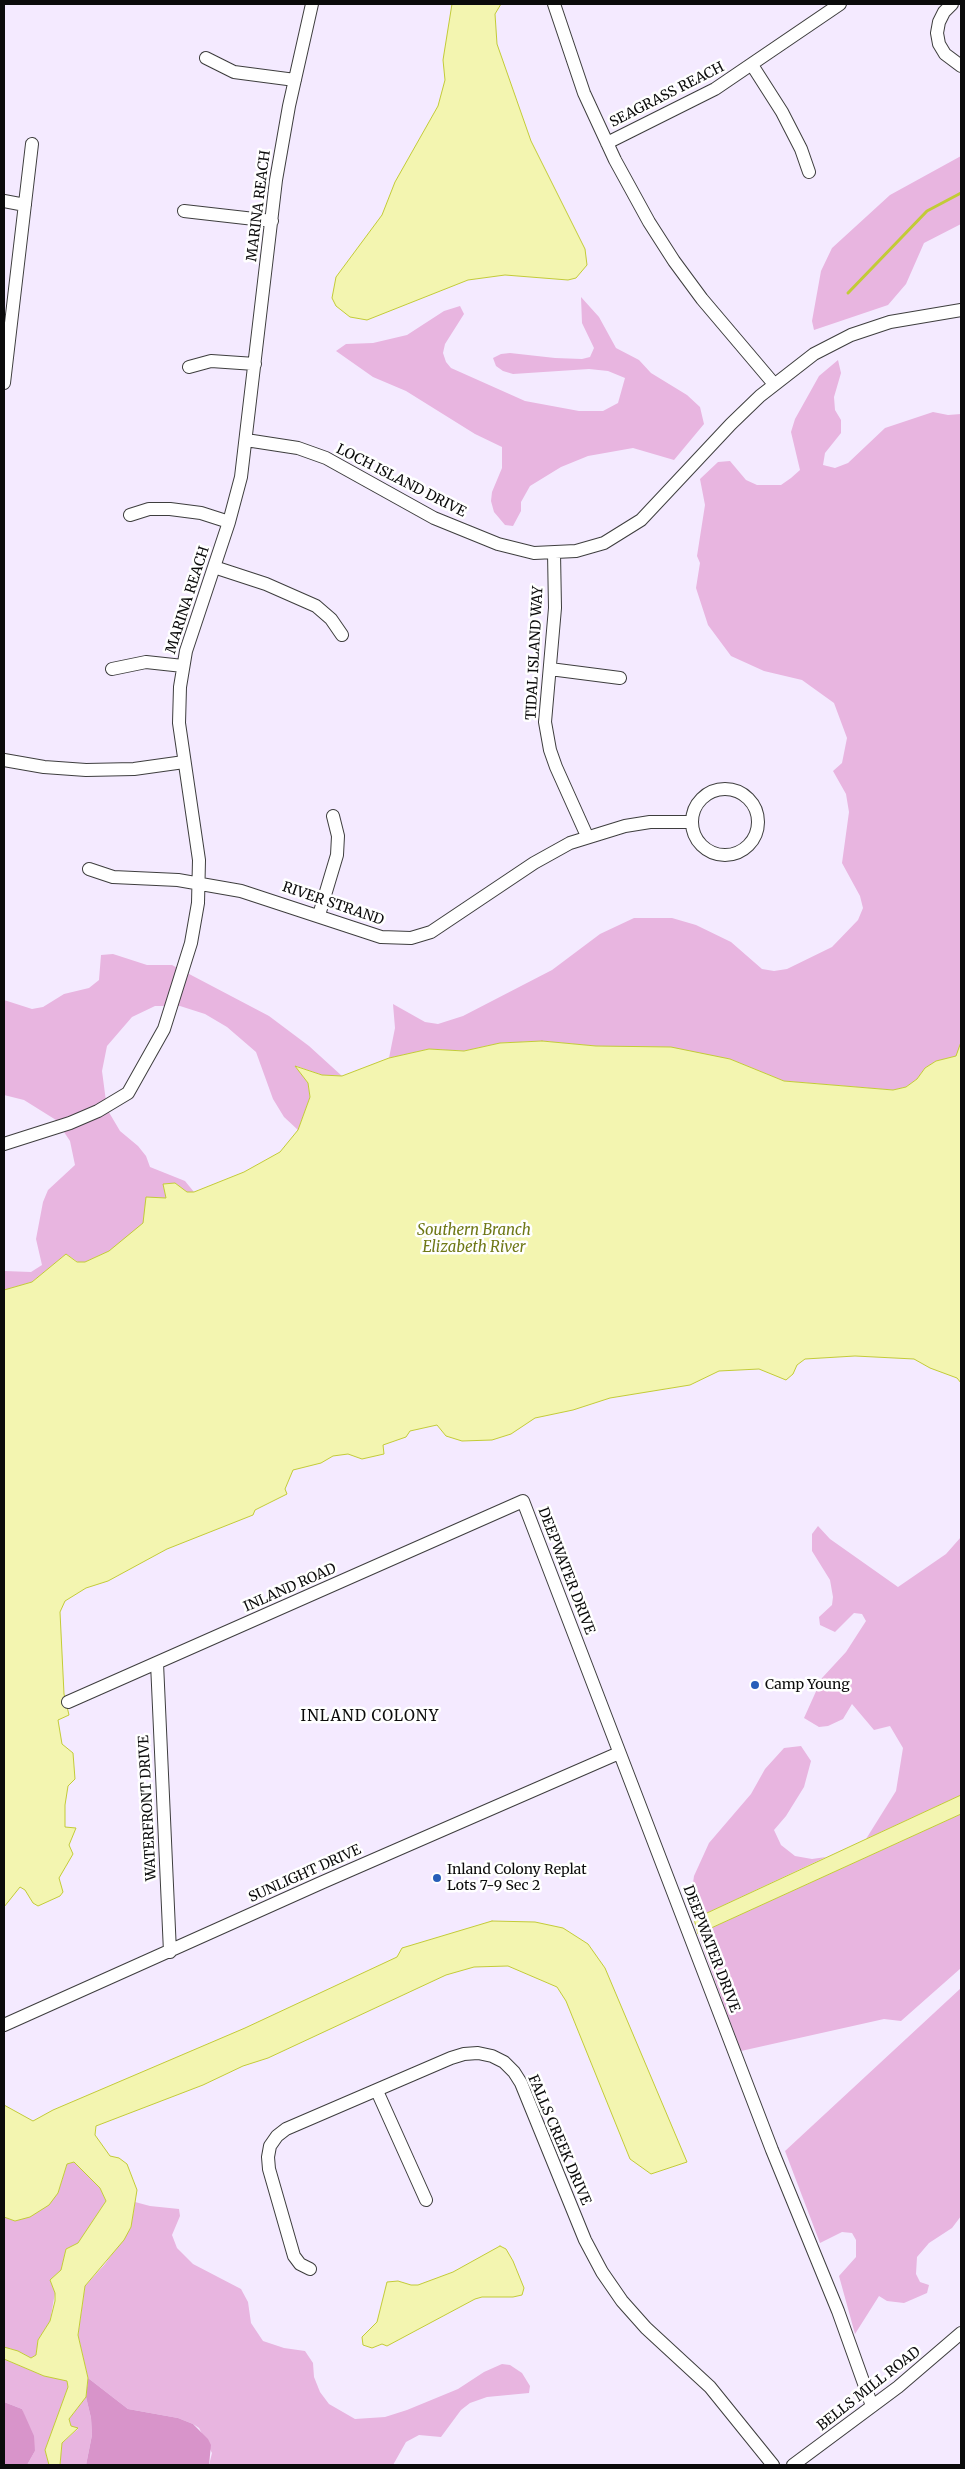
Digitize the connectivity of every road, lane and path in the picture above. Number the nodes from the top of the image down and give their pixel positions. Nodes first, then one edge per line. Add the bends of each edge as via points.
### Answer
1 (312, 4) edge
2 (554, 4) edge
3 (840, 4) edge
4 (944, 6) edge
5 (206, 58) dead end
6 (752, 65) junction
7 (961, 66) edge
8 (295, 80) junction
9 (606, 143) junction
10 (32, 144) dead end
11 (809, 172) dead end
12 (4, 202) edge
13 (25, 205) junction
14 (184, 211) dead end
15 (272, 221) junction
16 (961, 310) edge
17 (254, 364) junction
18 (189, 367) dead end
19 (4, 383) edge
20 (774, 384) junction
21 (246, 440) junction
22 (130, 515) dead end
23 (229, 522) junction
24 (554, 553) junction
25 (214, 566) junction
26 (342, 634) dead end
27 (183, 666) junction
28 (112, 668) dead end
29 (550, 669) junction
30 (620, 678) dead end
31 (4, 760) edge
32 (184, 762) junction
33 (332, 816) dead end
34 (692, 822) junction
35 (587, 836) junction
36 (89, 869) dead end
37 (199, 882) junction
38 (319, 915) junction
39 (4, 1144) edge
40 (523, 1501) joint
41 (157, 1662) junction
42 (68, 1702) dead end
43 (620, 1753) junction
44 (170, 1952) junction
45 (4, 2025) edge
46 (377, 2091) junction
47 (426, 2200) dead end
48 (310, 2269) dead end
49 (961, 2333) edge
50 (872, 2406) junction
51 (773, 2465) edge
52 (793, 2465) edge

1 - 8 street, MARINA REACH
2 - 9 street via 584,92
3 - 6 street, SEAGRASS REACH
4 - 7 street via 937,33 939,44 945,54
5 - 8 street via 234,72
6 - 9 street, SEAGRASS REACH via 685,106
6 - 11 street via 782,112
8 - 15 street, MARINA REACH via 282,143
9 - 20 street via 674,261
10 - 13 street
12 - 13 street
13 - 19 street
14 - 15 street
15 - 17 street, MARINA REACH
16 - 20 street, LOCH ISLAND DRIVE via 890,322 851,335 814,354
17 - 18 street via 212,360
17 - 21 street, MARINA REACH
20 - 24 street, LOCH ISLAND DRIVE via 731,424 636,524 604,543 584,550
21 - 23 street, MARINA REACH
21 - 24 street, LOCH ISLAND DRIVE via 290,447 326,458 434,518 498,544 534,553
22 - 23 street via 149,509 170,509 201,513
23 - 25 street, MARINA REACH
24 - 29 street, TIDAL ISLAND WAY
25 - 26 street via 316,606
25 - 27 street, MARINA REACH
27 - 28 street via 146,662
27 - 32 street, MARINA REACH via 179,705
29 - 30 street
29 - 35 street, TIDAL ISLAND WAY via 545,722 550,750
31 - 32 street via 86,770 134,769
32 - 37 street, MARINA REACH via 195,825
33 - 38 street via 338,836 337,855
34 - 34 street via 696,839 708,850 725,855 748,845 758,822 748,798 724,789 701,798
34 - 35 street, RIVER STRAND via 650,822
35 - 38 street, RIVER STRAND via 558,848 452,919 417,937 381,937
36 - 37 street, RIVER STRAND via 113,877
37 - 38 street, RIVER STRAND via 265,897
37 - 39 street, MARINA REACH via 191,943 164,1028 128,1093 70,1123
40 - 41 street, INLAND ROAD
40 - 43 street, DEEPWATER DRIVE
41 - 42 street, INLAND ROAD
41 - 44 street, WATERFRONT DRIVE
43 - 44 street, SUNLIGHT DRIVE
43 - 50 street, DEEPWATER DRIVE
44 - 45 street, SUNLIGHT DRIVE
46 - 47 street
46 - 48 street, FALLS CREEK DRIVE via 286,2129 270,2146 269,2169 291,2247 300,2264
46 - 51 street, FALLS CREEK DRIVE via 464,2054 492,2056 504,2062 522,2083 585,2240 602,2272 646,2328 710,2387
49 - 50 street, BELLS MILL ROAD
50 - 52 street, BELLS MILL ROAD

